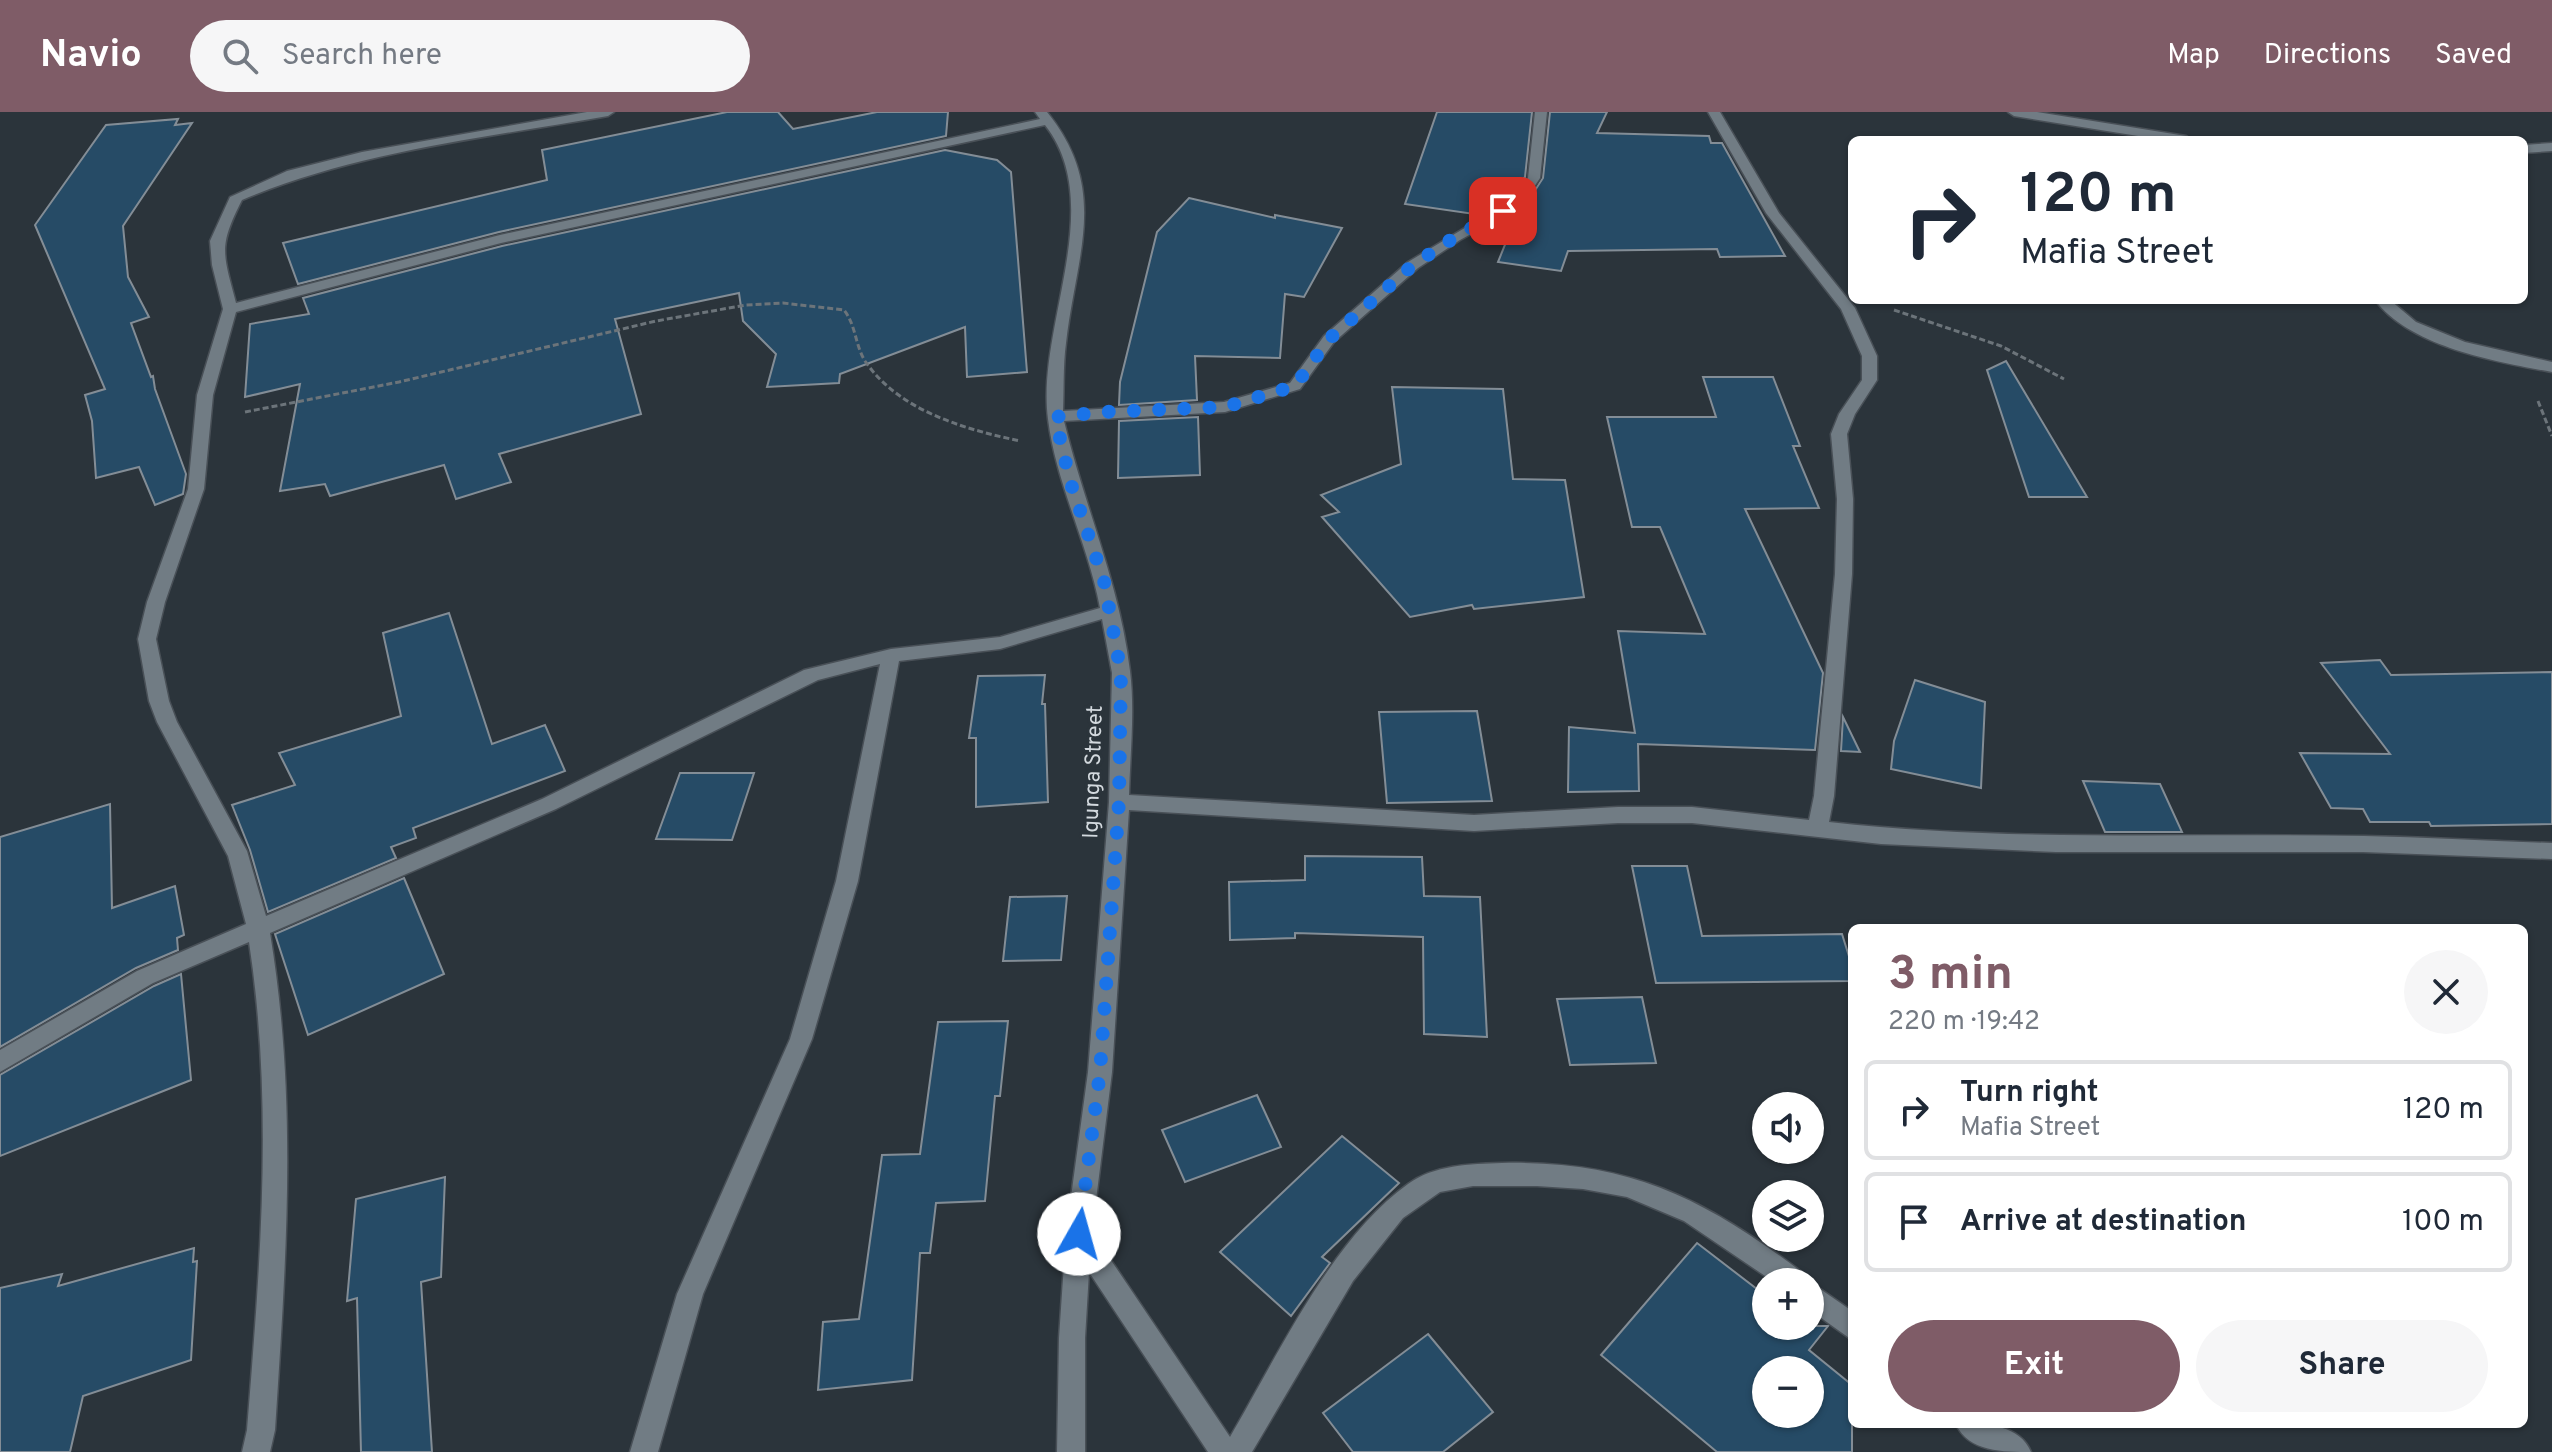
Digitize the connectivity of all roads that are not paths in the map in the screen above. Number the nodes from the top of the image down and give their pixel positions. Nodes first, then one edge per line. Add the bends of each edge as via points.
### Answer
1 (608, 112) edge
2 (1541, 112) edge
3 (1714, 112) edge
4 (2014, 112) edge
5 (1045, 117) edge
6 (2161, 136) edge
7 (2552, 147) edge
8 (2528, 149) edge
9 (2384, 304) edge
10 (230, 309) junction
11 (2552, 367) edge
12 (1055, 417) junction
13 (1107, 612) junction
14 (891, 655) junction
15 (1119, 802) junction
16 (1817, 830) junction
17 (2552, 851) edge
18 (257, 929) junction
19 (0, 1062) edge
20 (1079, 1234) junction
21 (1773, 1268) edge
22 (1824, 1305) edge
23 (1848, 1324) edge
24 (1977, 1428) edge
25 (1067, 1444) edge
26 (256, 1452) edge
27 (644, 1452) edge
28 (1224, 1452) edge
29 (1237, 1452) edge
30 (2017, 1452) edge

1 - 10 street via 362,156 239,195 217,241
2 - 12 street via 1534,178 1523,193 1503,211 1413,265 1329,339 1295,386 1225,407
3 - 16 street via 1780,225 1846,307 1871,364 1867,388 1840,428 1845,586
4 - 6 street
5 - 10 street via 500,239
5 - 12 street, Igunga Street via 1069,156 1080,210 1058,345
7 - 8 street
9 - 11 street via 2417,328 2477,351
10 - 18 street via 205,395 196,489 147,639 159,701 240,859
12 - 13 street, Igunga Street via 1060,449 1104,581
13 - 14 street via 1000,643
13 - 15 street, Igunga Street via 1121,673
14 - 18 street via 811,675 536,810
14 - 27 street via 847,881 801,1039 690,1294
15 - 16 street via 1419,822 1692,815
15 - 20 street, Igunga Street via 1100,1072
16 - 17 street via 2056,844 2363,844
18 - 19 street via 145,977
18 - 26 street via 269,996 275,1232
20 - 25 street, Igunga Street
20 - 28 street
21 - 29 street via 1687,1211 1629,1186 1532,1174 1442,1180 1419,1191 1371,1237
22 - 23 street
24 - 30 street

